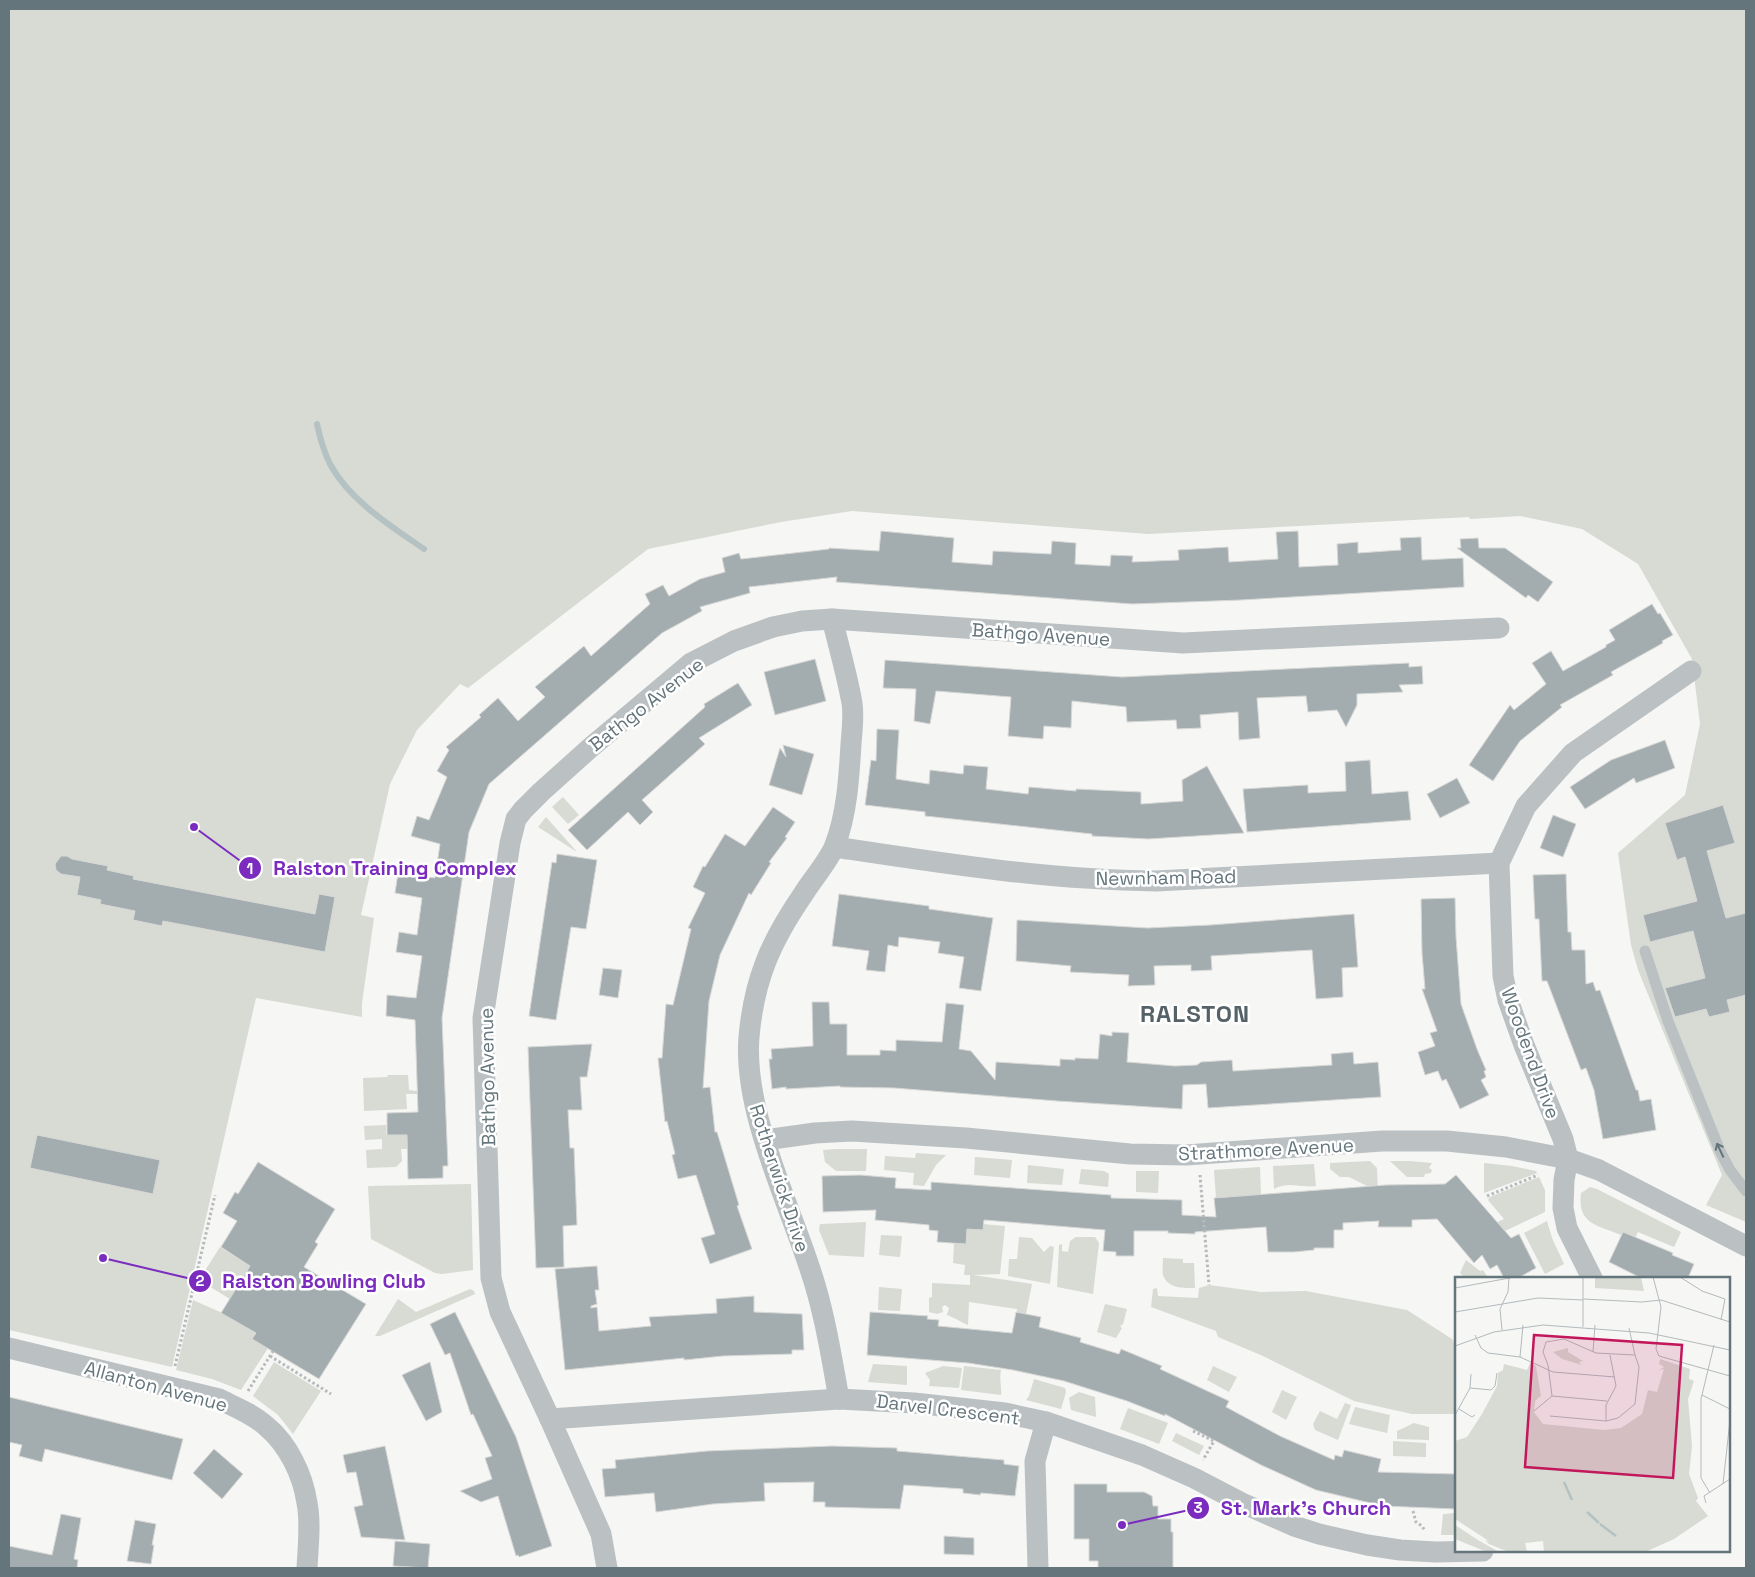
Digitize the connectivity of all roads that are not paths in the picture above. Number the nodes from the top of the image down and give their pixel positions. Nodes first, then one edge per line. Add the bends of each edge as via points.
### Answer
1 (832, 619) junction
2 (1499, 628) dead end
3 (1691, 671) dead end
4 (835, 847) junction
5 (1499, 863) junction
6 (1645, 951) dead end
7 (765, 1140) junction
8 (1568, 1159) junction
9 (1746, 1191) edge
10 (1746, 1246) edge
11 (1592, 1277) edge
12 (9, 1348) edge
13 (839, 1399) junction
14 (550, 1418) junction
15 (1046, 1422) junction
16 (1455, 1552) edge
17 (307, 1568) edge
18 (607, 1568) edge
19 (1038, 1568) edge

1 - 2 street, Bathgo Avenue via 1183,643
1 - 4 street, Rotherwick Drive via 853,705 844,807
1 - 14 street, Bathgo Avenue via 773,627 734,641 691,663 565,770 523,810 514,825 483,1018 492,1278 500,1312
3 - 5 street, Woodend Drive via 1573,753 1526,806
4 - 5 street, Newnham Road via 1063,877 1115,880
4 - 7 street, Rotherwick Drive via 777,935 762,968 749,1039 750,1075
5 - 8 street, Woodend Drive via 1503,976 1508,1000
9 -> 6 lane via 1720,1151 1668,1021
7 - 8 street, Strathmore Avenue via 815,1132 852,1131 1130,1154 1199,1155 1382,1141 1424,1141 1506,1147
7 - 13 street, Rotherwick Drive via 810,1269
8 - 10 street, Strathmore Avenue via 1599,1170
8 - 11 street via 1562,1208 1567,1228
12 - 17 street, Allanton Avenue via 219,1400 266,1425 287,1450 302,1480 308,1504
13 - 14 street, Darvel Crescent
13 - 15 street, Darvel Crescent via 914,1402 1005,1413
14 - 18 street via 601,1534
15 - 16 street, Darvel Crescent via 1142,1455 1242,1503 1319,1534 1400,1550
15 - 19 street via 1035,1461

